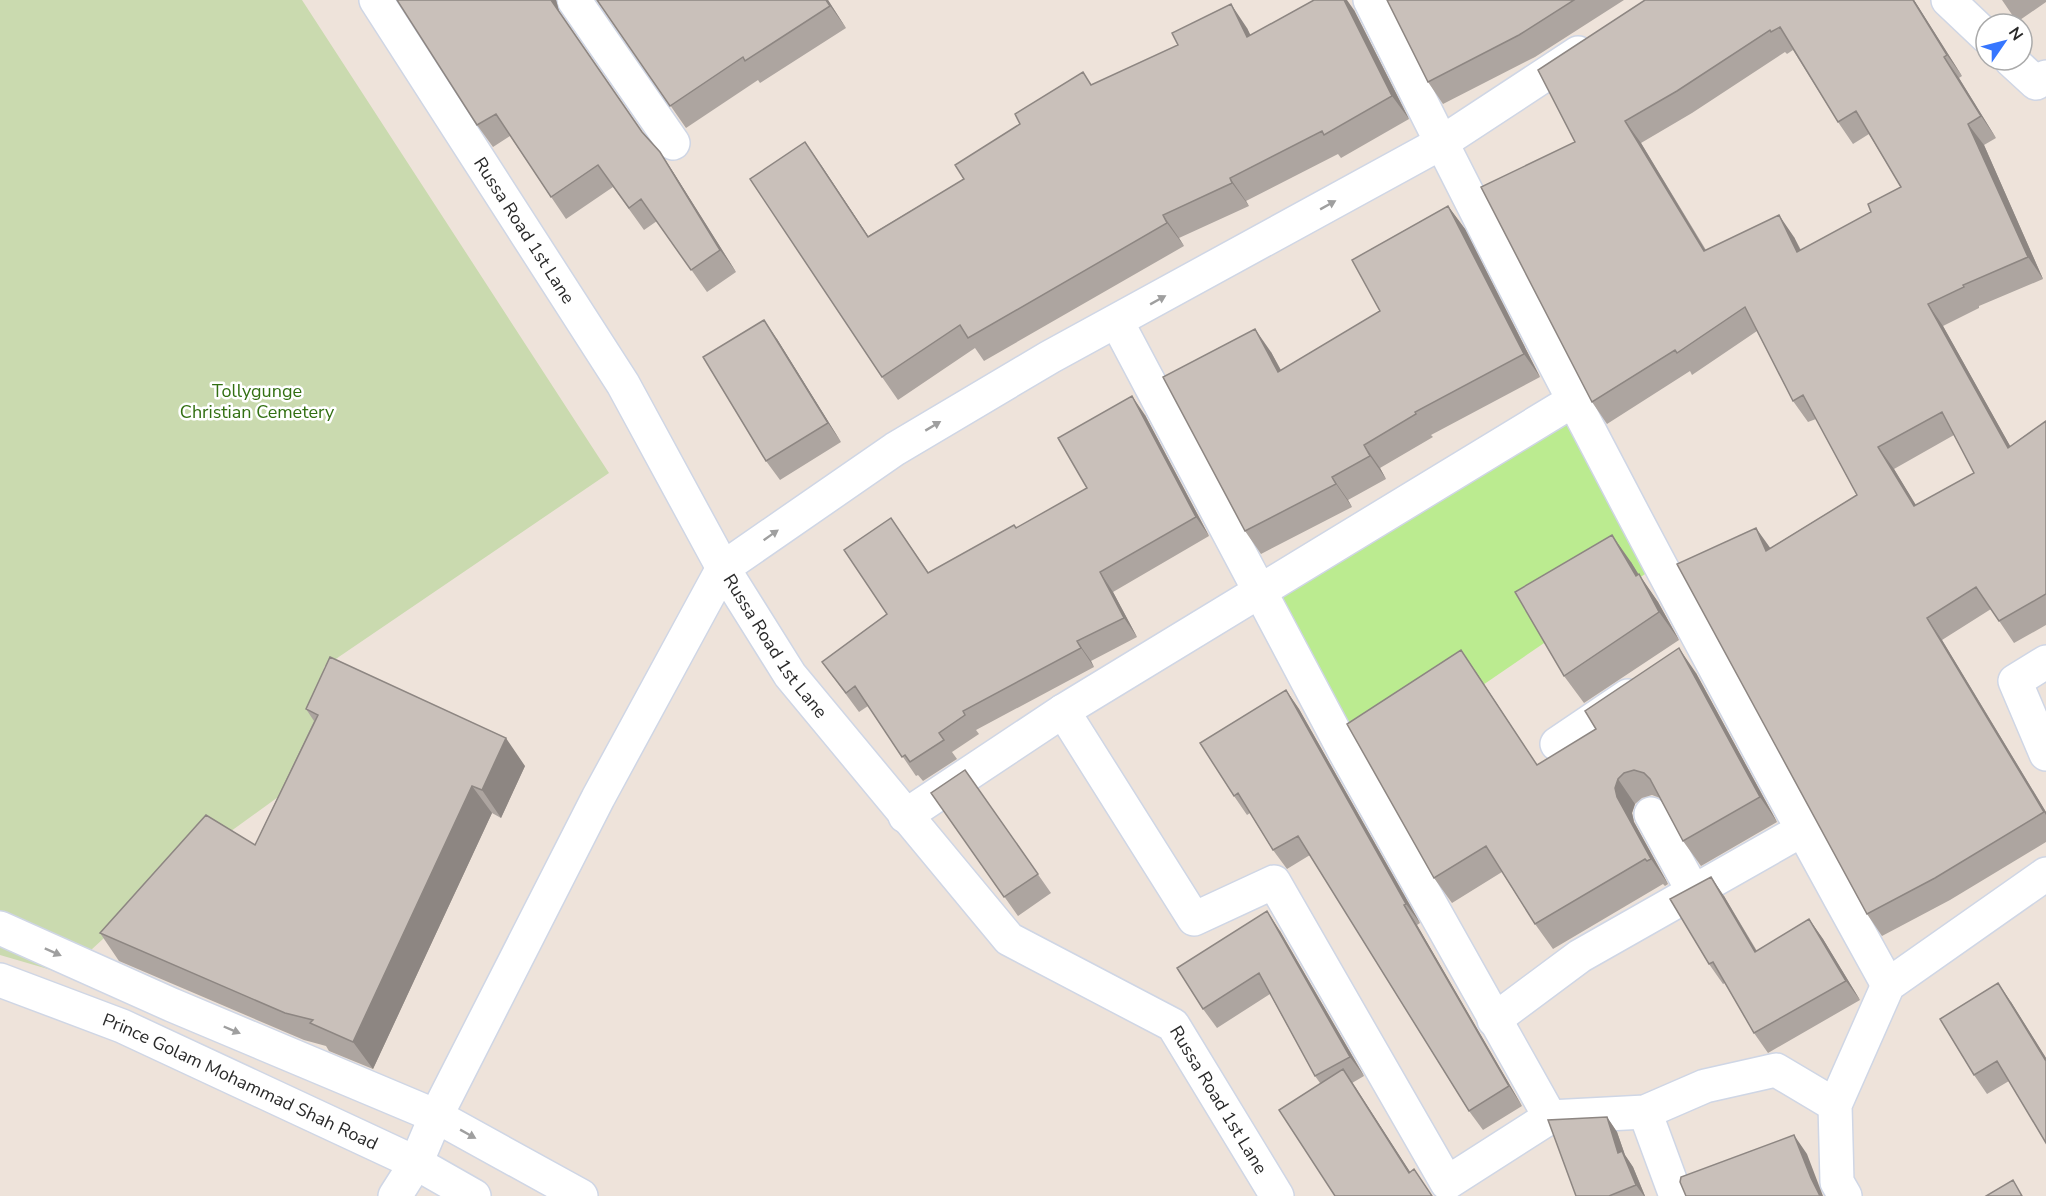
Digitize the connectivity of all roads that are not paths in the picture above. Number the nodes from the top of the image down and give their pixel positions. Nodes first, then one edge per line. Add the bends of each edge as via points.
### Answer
1 (376, 0) edge
2 (574, 0) edge
3 (1370, 0) edge
4 (1948, 0) edge
5 (1974, 25) edge
6 (1600, 39) edge
7 (2024, 72) edge
8 (2046, 77) edge
9 (673, 143) dead end
10 (1441, 143) junction
11 (1117, 322) junction
12 (1574, 400) junction
13 (723, 568) junction
14 (1258, 592) junction
15 (1704, 645) junction
16 (2046, 662) edge
17 (1063, 711) junction
18 (1557, 744) dead end
19 (2046, 754) edge
20 (1651, 814) edge
21 (905, 816) junction
22 (1802, 830) junction
23 (2046, 874) edge
24 (1693, 891) junction
25 (0, 928) edge
26 (0, 980) edge
27 (1888, 985) junction
28 (1494, 1020) junction
29 (1834, 1105) junction
30 (1645, 1112) junction
31 (436, 1116) junction
32 (1550, 1117) junction
33 (416, 1163) junction
34 (395, 1196) edge
35 (474, 1196) edge
36 (581, 1196) edge
37 (1277, 1196) edge
38 (1676, 1196) edge
39 (1845, 1196) edge

1 - 13 street, Russa Road 1st Lane via 623,384
2 - 9 street
3 - 10 street
4 - 5 street
6 - 10 street
7 - 8 street via 2036,83
11 -> 10 street
10 - 12 street
13 -> 11 street via 896,449 1050,357
11 - 14 street
12 - 14 street
12 - 15 street
13 - 21 street, Russa Road 1st Lane via 790,675
13 - 31 street via 598,798
14 - 17 street
14 - 28 street
15 - 18 street
15 - 22 street
16 - 19 street via 2015,681
17 - 21 street
17 - 32 street via 1194,919 1274,882 1447,1183
20 - 24 street
21 - 37 street, Russa Road 1st Lane via 1009,939 1173,1025
22 - 24 street
22 - 27 street
23 - 27 street
24 - 28 street via 1580,956
25 -> 31 street
26 - 33 street, Prince Golam Mohammad Shah Road via 122,1026
27 - 29 street
28 - 32 street
29 - 30 street via 1776,1070 1705,1086
29 - 39 street via 1837,1182
30 - 32 street
30 - 38 street
31 - 33 street
31 -> 36 street
33 - 34 street
33 - 35 street, Prince Golam Mohammad Shah Road

